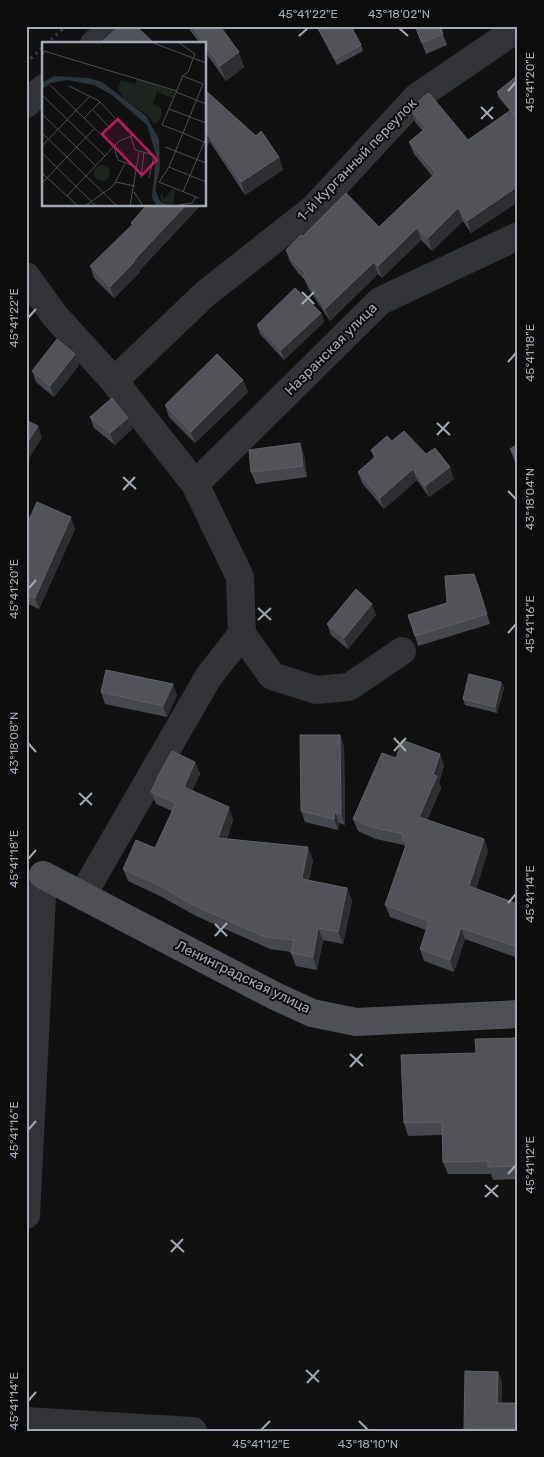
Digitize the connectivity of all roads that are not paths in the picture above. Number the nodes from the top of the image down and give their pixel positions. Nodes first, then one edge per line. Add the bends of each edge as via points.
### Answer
1 (115, 26) edge
2 (518, 28) edge
3 (96, 42) edge
4 (42, 90) edge
5 (26, 104) edge
6 (517, 237) edge
7 (26, 276) edge
8 (114, 381) junction
9 (195, 484) junction
10 (242, 634) junction
11 (402, 651) dead end
12 (42, 875) joint
13 (82, 896) junction
14 (518, 1014) edge
15 (26, 1215) edge
16 (26, 1421) edge
17 (192, 1431) edge

1 - 3 street
2 - 8 street, 1-й Курганный переулок via 417,97 313,209 205,294
4 - 5 street
6 - 9 street, Назранская улица via 380,301
7 - 8 street via 55,316
8 - 9 street
9 - 10 street via 240,577
10 - 11 street via 272,676 316,690 349,687
10 - 13 street via 209,676
12 - 13 main road, Ленинградская улица
12 - 15 street
13 - 14 main road, Ленинградская улица via 312,1013 356,1022
16 - 17 street

